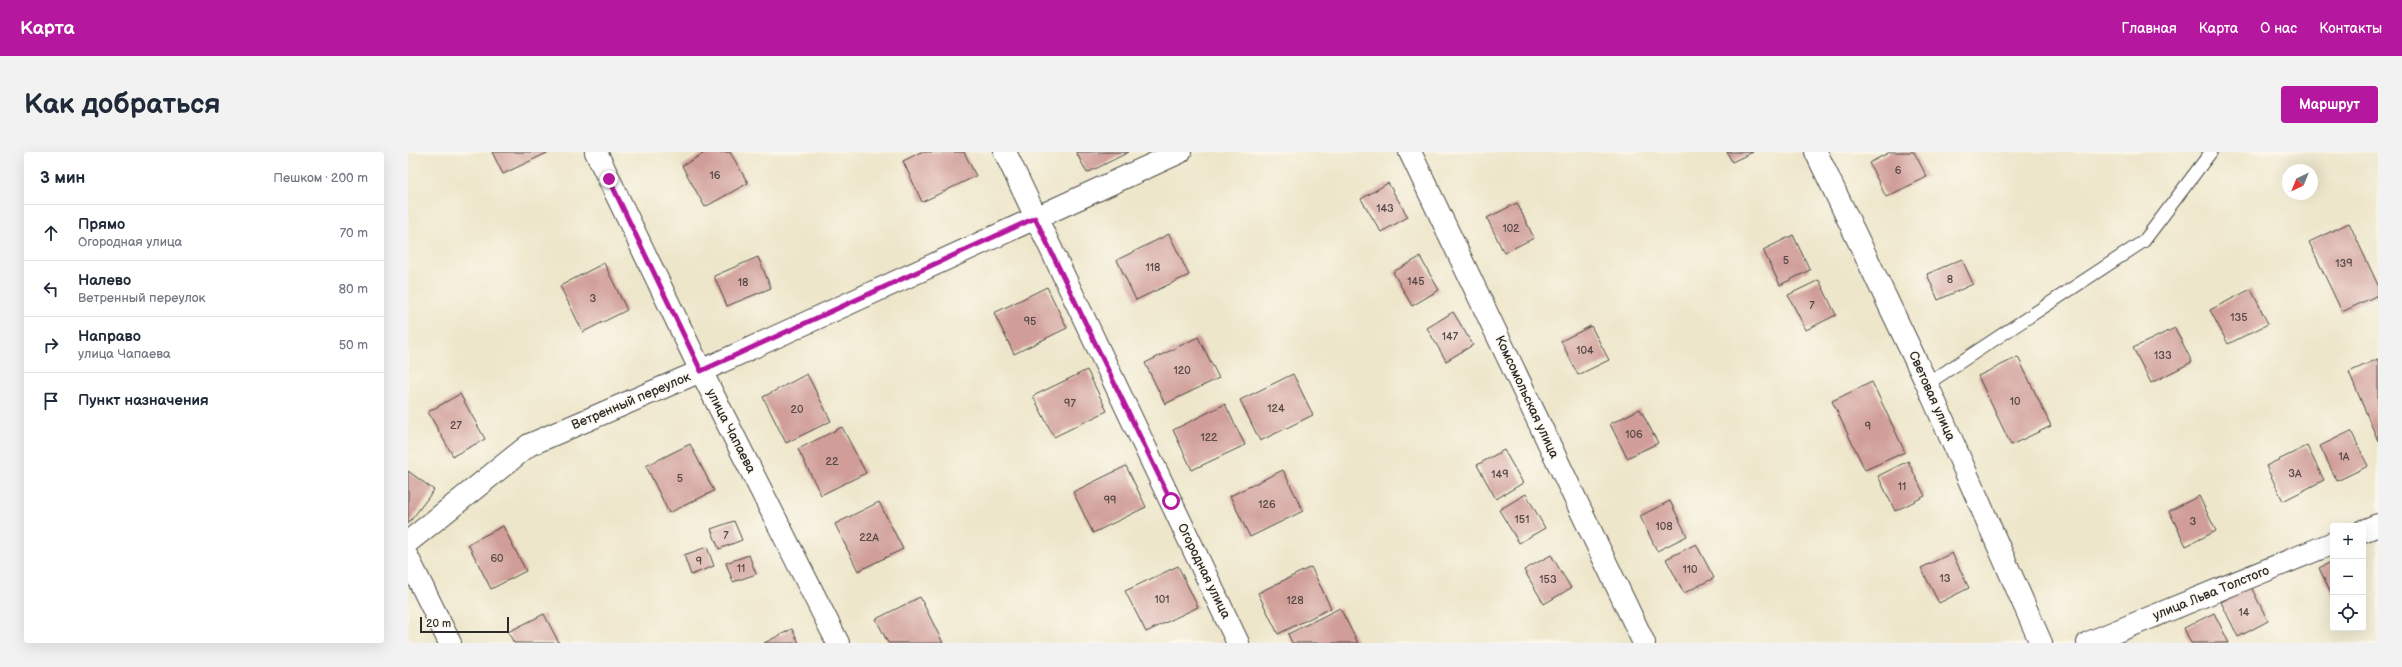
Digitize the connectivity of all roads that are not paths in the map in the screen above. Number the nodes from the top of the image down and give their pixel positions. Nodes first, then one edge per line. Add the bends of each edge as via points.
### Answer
1 (596, 152) edge
2 (1005, 152) edge
3 (1180, 152) edge
4 (1410, 152) edge
5 (1816, 152) edge
6 (2211, 152) edge
7 (1035, 218) junction
8 (701, 371) junction
9 (1927, 384) junction
10 (2378, 524) edge
11 (2366, 530) edge
12 (408, 542) edge
13 (2330, 544) edge
14 (408, 558) edge
15 (450, 643) edge
16 (838, 643) edge
17 (1238, 643) edge
18 (1644, 643) edge
19 (2041, 643) edge
20 (2088, 643) edge

1 - 8 street, улица Чапаева
2 - 7 street, Огородная улица
3 - 7 street, Ветренный переулок
4 - 18 street, Комсомольская улица
5 - 9 street, Световая улица
6 - 9 lane via 2144,241
7 - 8 street, Ветренный переулок
7 - 17 street, Огородная улица
8 - 12 street, Ветренный переулок via 529,445
8 - 16 street, улица Чапаева
9 - 19 street, Световая улица
10 - 11 street
13 - 20 street, улица Льва Толстого
14 - 15 street

